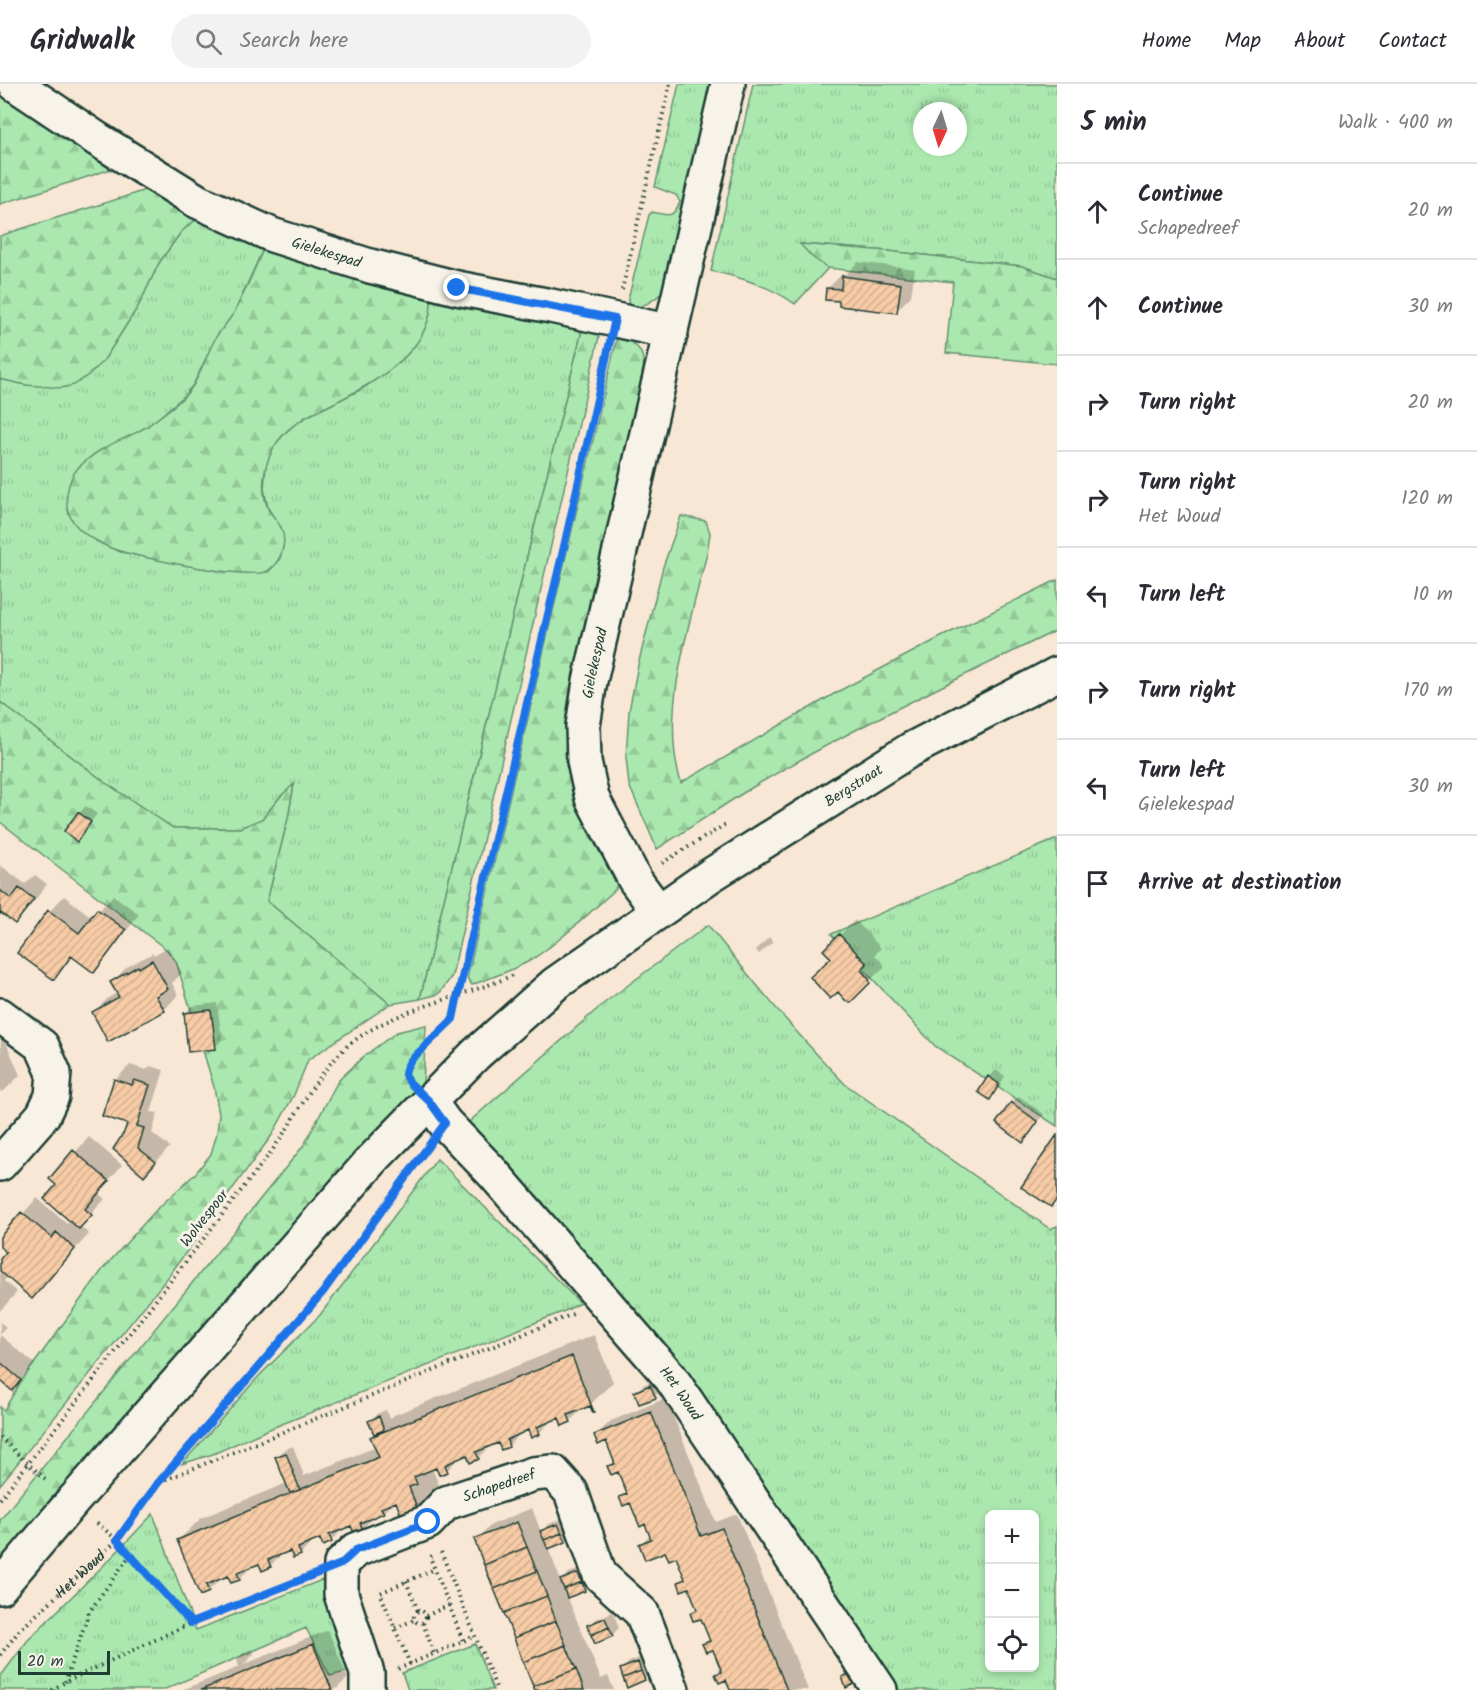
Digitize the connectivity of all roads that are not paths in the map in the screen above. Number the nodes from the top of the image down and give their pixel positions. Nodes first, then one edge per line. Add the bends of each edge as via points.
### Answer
1 (15, 84) edge
2 (728, 84) edge
3 (671, 332) junction
4 (1057, 674) edge
5 (658, 911) junction
6 (0, 1015) edge
7 (437, 1112) junction
8 (0, 1164) edge
9 (0, 1587) edge
10 (367, 1686) edge
11 (672, 1690) edge
12 (880, 1690) edge

1 - 3 street, Gielekespad via 197,201 272,235 457,288
2 - 3 street, Gielekespad
3 - 5 street, Gielekespad via 583,726 584,761 592,798 635,880
4 - 5 street, Bergstraat via 910,750
5 - 7 street via 555,984 476,1054
6 - 8 street via 42,1046 54,1073 52,1096 43,1115
7 - 9 street via 357,1178
7 - 12 street, Het Woud via 671,1378
10 - 11 street, Schapedreef via 367,1673 341,1594 341,1564 356,1550 428,1522 446,1503 533,1474 553,1472 571,1492 600,1575 642,1613

